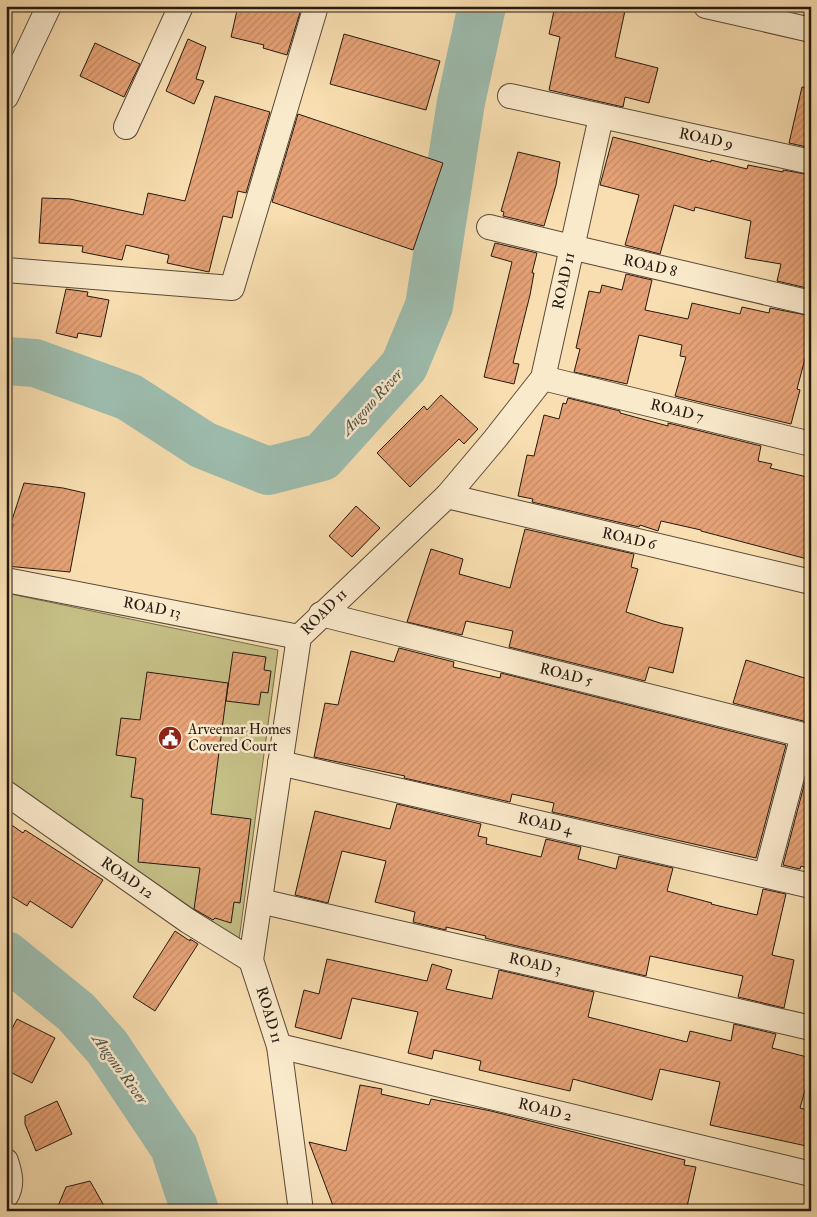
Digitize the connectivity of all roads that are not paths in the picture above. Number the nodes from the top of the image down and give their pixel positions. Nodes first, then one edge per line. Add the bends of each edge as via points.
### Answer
1 (49, 6) edge
2 (181, 6) edge
3 (316, 6) edge
4 (706, 6) edge
5 (811, 30) edge
6 (510, 96) dead end
7 (6, 97) edge
8 (601, 117) junction
9 (126, 127) dead end
10 (811, 162) edge
11 (489, 226) dead end
12 (571, 247) junction
13 (6, 270) edge
14 (811, 303) edge
15 (543, 378) junction
16 (811, 444) edge
17 (447, 496) junction
18 (6, 580) edge
19 (811, 582) edge
20 (321, 614) junction
21 (299, 636) junction
22 (807, 736) edge
23 (280, 763) junction
24 (6, 793) edge
25 (766, 875) junction
26 (811, 886) edge
27 (260, 901) junction
28 (251, 960) junction
29 (811, 1028) edge
30 (279, 1046) junction
31 (811, 1174) edge
32 (301, 1211) edge

1 - 7 street
2 - 9 street
3 - 13 street via 232,288
4 - 5 street
6 - 8 street, ROAD 9
8 - 10 street, ROAD 9
8 - 12 street, ROAD 11
11 - 12 street, ROAD 8
12 - 14 street, ROAD 8
12 - 15 street, ROAD 11
15 - 16 street, ROAD 7
15 - 17 street, ROAD 11
17 - 19 street, ROAD 6
17 - 20 street, ROAD 11
18 - 21 street, ROAD 13
20 - 21 street, ROAD 11
20 - 22 street, ROAD 5
21 - 23 street, ROAD 11
22 - 25 street
23 - 25 street, ROAD 4
23 - 27 street, ROAD 11
24 - 28 street, ROAD 12 via 188,921
25 - 26 street, ROAD 4
27 - 28 street, ROAD 11
27 - 29 street, ROAD 3
28 - 30 street, ROAD 11
30 - 31 street, ROAD 2
30 - 32 street, ROAD 11

